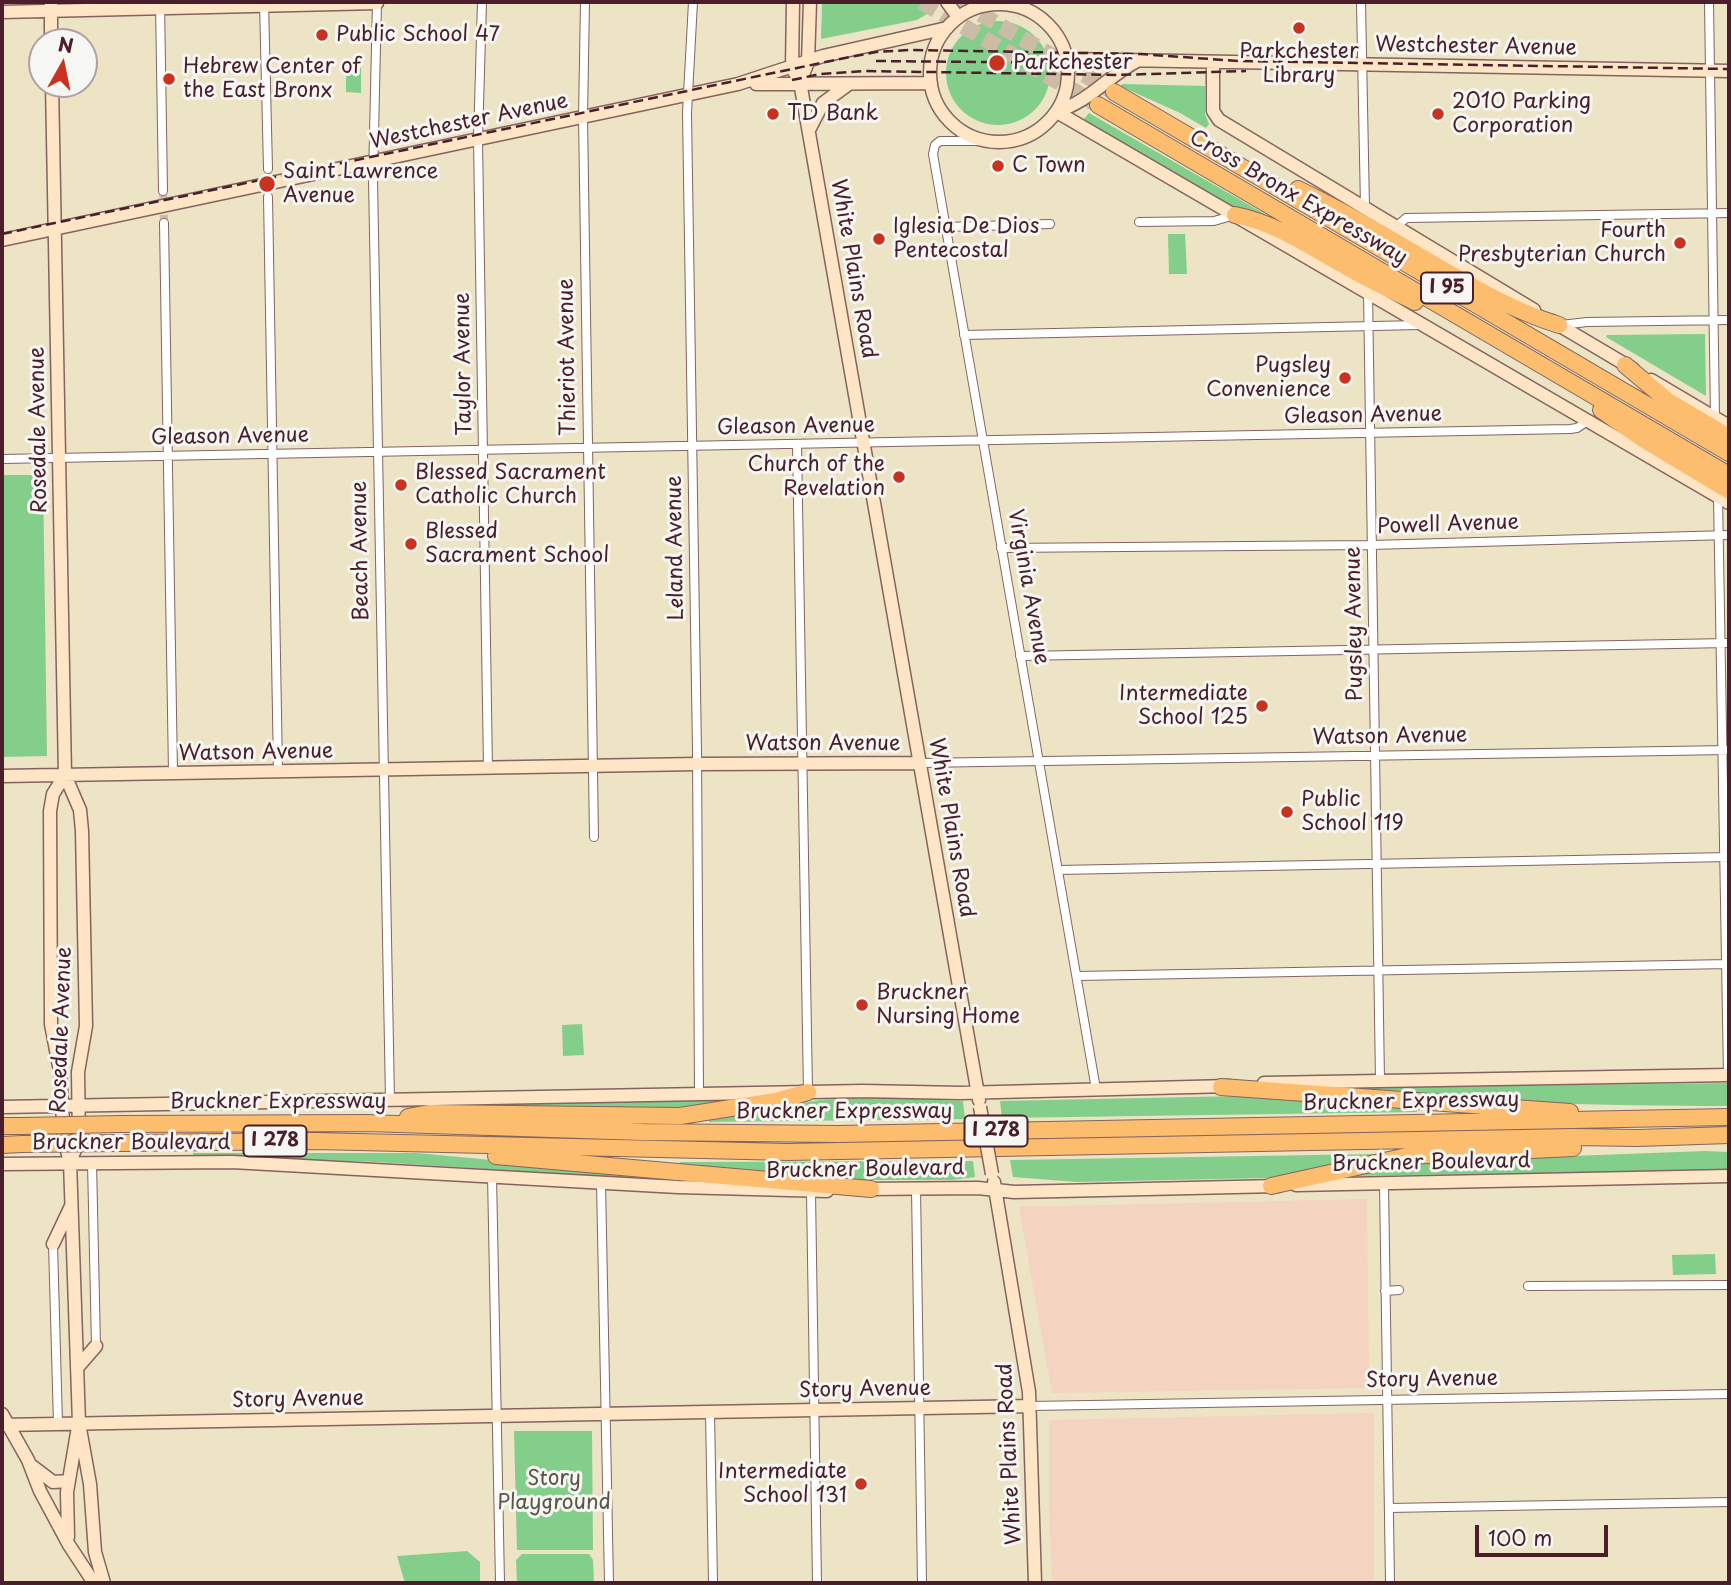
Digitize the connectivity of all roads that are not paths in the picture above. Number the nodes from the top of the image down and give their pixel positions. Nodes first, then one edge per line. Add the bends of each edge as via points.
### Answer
1 (377, 2) edge
2 (482, 2) edge
3 (585, 2) edge
4 (693, 2) edge
5 (793, 2) edge
6 (810, 2) edge
7 (947, 2) edge
8 (1361, 2) edge
9 (1709, 2) edge
10 (264, 3) edge
11 (1010, 3) edge
12 (160, 4) edge
13 (51, 5) edge
14 (1032, 7) edge
15 (2, 12) edge
16 (958, 18) junction
17 (51, 28) edge
18 (947, 28) junction
19 (1067, 59) junction
20 (1137, 61) junction
21 (808, 62) junction
22 (1213, 63) junction
23 (1362, 65) junction
24 (792, 68) junction
25 (1710, 71) junction
26 (1729, 71) edge
27 (800, 82) junction
28 (930, 83) junction
29 (738, 84) junction
30 (849, 84) junction
31 (1114, 92) tunnel mouth
32 (690, 95) junction
33 (52, 98) edge
34 (1098, 105) tunnel mouth
35 (1057, 112) junction
36 (583, 117) junction
37 (1166, 122) junction
38 (808, 130) junction
39 (478, 140) junction
40 (988, 141) junction
41 (373, 162) junction
42 (268, 169) dead end
43 (163, 191) tunnel mouth
44 (268, 197) dead end
45 (1364, 208) junction
46 (1712, 213) junction
47 (1729, 213) edge
48 (1236, 215) junction
49 (1139, 222) dead end
50 (164, 223) tunnel mouth
51 (1050, 224) dead end
52 (1396, 227) junction
53 (945, 228) junction
54 (55, 229) junction
55 (2, 240) edge
56 (1368, 292) junction
57 (1729, 320) edge
58 (1715, 321) junction
59 (1424, 324) junction
60 (1559, 325) junction
61 (1367, 326) junction
62 (964, 335) junction
63 (1495, 337) junction
64 (1625, 365) junction
65 (1550, 370) junction
66 (1716, 418) junction
67 (1589, 420) junction
68 (1729, 426) edge
69 (1370, 434) junction
70 (1729, 438) edge
71 (983, 441) junction
72 (864, 443) junction
73 (797, 444) junction
74 (692, 446) junction
75 (587, 448) junction
76 (482, 450) junction
77 (377, 452) junction
78 (1729, 453) edge
79 (272, 454) junction
80 (168, 456) junction
81 (59, 457) junction
82 (2, 458) edge
83 (1729, 475) edge
84 (1725, 497) edge
85 (1718, 535) junction
86 (1729, 535) edge
87 (1371, 545) junction
88 (1001, 548) junction
89 (1725, 643) edge
90 (1373, 649) junction
91 (1020, 656) junction
92 (1726, 750) edge
93 (1375, 757) junction
94 (802, 763) junction
95 (920, 763) junction
96 (1039, 763) junction
97 (697, 764) junction
98 (592, 766) junction
99 (488, 768) junction
100 (383, 770) junction
101 (278, 771) junction
102 (173, 773) junction
103 (65, 775) junction
104 (2, 776) edge
105 (594, 837) dead end
106 (1727, 857) edge
107 (1377, 864) junction
108 (1058, 870) junction
109 (1728, 964) edge
110 (1378, 970) junction
111 (1077, 976) junction
112 (1729, 1075) edge
113 (1380, 1081) junction
114 (1221, 1087) junction
115 (1097, 1089) junction
116 (808, 1092) junction
117 (978, 1092) junction
118 (699, 1094) junction
119 (390, 1100) junction
120 (79, 1105) junction
121 (63, 1106) junction
122 (2, 1107) edge
123 (1729, 1117) edge
124 (1624, 1119) junction
125 (367, 1123) junction
126 (2, 1126) edge
127 (1729, 1135) edge
128 (1638, 1138) junction
129 (2, 1144) edge
130 (428, 1144) junction
131 (70, 1162) junction
132 (92, 1162) junction
133 (2, 1164) edge
134 (492, 1175) junction
135 (1729, 1176) edge
136 (601, 1183) junction
137 (1384, 1183) junction
138 (1271, 1186) junction
139 (916, 1188) junction
140 (871, 1189) junction
141 (995, 1190) junction
142 (811, 1192) junction
143 (71, 1206) junction
144 (53, 1244) joint
145 (1729, 1285) edge
146 (1528, 1286) dead end
147 (1399, 1290) dead end
148 (1385, 1291) junction
149 (96, 1346) joint
150 (77, 1368) junction
151 (1729, 1394) edge
152 (1387, 1400) junction
153 (1031, 1406) junction
154 (918, 1408) junction
155 (814, 1410) junction
156 (710, 1412) junction
157 (605, 1414) junction
158 (496, 1416) junction
159 (4, 1421) edge
160 (79, 1423) junction
161 (58, 1424) junction
162 (28, 1460) junction
163 (68, 1481) junction
164 (1729, 1502) edge
165 (1388, 1508) junction
166 (69, 1545) junction
167 (94, 1583) edge
168 (104, 1583) edge
169 (500, 1583) edge
170 (609, 1583) edge
171 (713, 1583) edge
172 (817, 1583) edge
173 (922, 1583) edge
174 (1035, 1583) edge
175 (1390, 1583) edge

1 - 10 main road
1 - 41 street, Beach Avenue
2 - 39 street, Taylor Avenue
3 - 36 street, Thieriot Avenue
4 - 32 street, Leland Avenue
5 - 24 main road
6 - 21 main road
7 - 16 main road
8 - 23 street
9 - 25 street
10 - 12 main road
10 - 42 street
11 - 14 main road
11 - 16 main road via 983,6
12 - 13 main road
12 - 43 street
13 - 15 main road
13 - 17 main road
14 - 19 main road via 1054,31
16 - 18 main road
18 - 21 main road, Westchester Avenue
18 - 28 main road via 932,55
19 - 20 main road, Westchester Avenue
19 - 35 main road via 1068,84
20 - 22 main road, Westchester Avenue
20 - 35 main road via 1082,101
21 - 24 main road, Westchester Avenue
21 - 27 main road
22 - 23 main road, Westchester Avenue
22 - 45 main road via 1217,118
23 - 25 main road, Westchester Avenue
23 - 45 street
24 - 27 main road, White Plains Road
24 - 29 main road, Westchester Avenue
25 - 26 main road, Westchester Avenue
25 - 46 street
27 - 29 main road, Westchester Avenue
27 - 30 main road, Westchester Avenue
27 - 38 main road, White Plains Road
28 - 30 main road, Westchester Avenue
28 - 40 main road via 937,104 951,123
29 - 32 main road, Westchester Avenue
30 - 38 main road via 823,103
31 - 37 highway, Cross Bronx Expressway / I 95
32 - 36 main road, Westchester Avenue
32 - 74 street, Leland Avenue
33 - 54 main road, Rosedale Avenue
34 - 63 highway, Cross Bronx Expressway / I 95
35 - 40 main road via 1027,137
35 - 48 main road
36 - 39 main road, Westchester Avenue
36 - 75 street, Thieriot Avenue
37 - 60 highway via 1338,209 1502,303
37 - 78 highway, Cross Bronx Expressway / I 95
38 - 72 main road, White Plains Road
39 - 41 main road, Westchester Avenue
39 - 76 street, Taylor Avenue
40 - 53 street, Virginia Avenue via 943,140 934,145
41 - 54 main road, Westchester Avenue
41 - 77 street, Beach Avenue
44 - 79 street
45 - 52 main road
46 - 47 street
46 - 52 street via 1406,218
46 - 58 street
48 - 49 street
48 - 56 main road
48 - 63 highway via 1277,228 1371,280
50 - 80 street
51 - 53 street
52 - 60 main road
53 - 62 street, Virginia Avenue
54 - 55 main road, Westchester Avenue
54 - 81 main road, Rosedale Avenue
56 - 59 main road
56 - 61 street, Pugsley Avenue
57 - 58 street
58 - 60 street
58 - 66 street
59 - 61 street
59 - 67 main road
60 - 64 main road
61 - 62 street
61 - 69 street, Pugsley Avenue
62 - 71 street, Virginia Avenue
63 - 65 highway, Cross Bronx Expressway / I 95
64 - 66 main road
64 - 70 highway via 1668,401
65 - 83 highway, Cross Bronx Expressway / I 95
65 - 84 highway
66 - 68 main road
67 - 69 street, Gleason Avenue via 1570,429
67 - 84 main road
69 - 71 street, Gleason Avenue
69 - 87 street, Pugsley Avenue
71 - 72 street, Gleason Avenue
71 - 88 street, Virginia Avenue
72 - 73 street, Gleason Avenue
72 - 95 main road, White Plains Road
73 - 74 street, Gleason Avenue
73 - 94 street
74 - 75 street, Gleason Avenue
74 - 97 street, Leland Avenue
75 - 76 street, Gleason Avenue
75 - 98 street, Thieriot Avenue
76 - 77 street, Gleason Avenue
76 - 99 street, Taylor Avenue
77 - 79 street, Gleason Avenue
77 - 100 street, Beach Avenue
79 - 80 street, Gleason Avenue
79 - 101 street
80 - 81 street, Gleason Avenue
80 - 102 street
81 - 82 street, Gleason Avenue
81 - 103 main road, Rosedale Avenue
84 - 85 street
85 - 86 street, Powell Avenue
85 - 87 street, Powell Avenue
85 - 89 street
87 - 88 street, Powell Avenue
87 - 90 street, Pugsley Avenue
88 - 91 street, Virginia Avenue
89 - 90 street
89 - 92 street
90 - 91 street
90 - 93 street, Pugsley Avenue
91 - 96 street, Virginia Avenue
92 - 93 street, Watson Avenue
92 - 106 street
93 - 96 street, Watson Avenue
93 - 107 street, Pugsley Avenue
94 - 95 main road, Watson Avenue
94 - 97 main road, Watson Avenue
94 - 116 street
95 - 96 street, Watson Avenue
95 - 117 main road, White Plains Road
96 - 108 street, Virginia Avenue
97 - 98 main road, Watson Avenue
97 - 118 street, Leland Avenue
98 - 99 main road, Watson Avenue
98 - 105 street, Thieriot Avenue
99 - 100 main road, Watson Avenue
100 - 101 main road, Watson Avenue
100 - 119 street, Beach Avenue
101 - 102 main road, Watson Avenue
102 - 103 main road, Watson Avenue
103 - 104 main road, Watson Avenue
103 - 120 main road, Rosedale Avenue via 75,793 82,831 86,1026 78,1072
103 - 121 main road, Rosedale Avenue via 53,794 48,830 51,1024
106 - 107 street
106 - 109 street
107 - 108 street
107 - 110 street, Pugsley Avenue
108 - 111 street, Virginia Avenue
109 - 110 street
109 - 112 street
110 - 111 street
110 - 113 street, Pugsley Avenue
111 - 115 street, Virginia Avenue
112 - 113 main road, Bruckner Boulevard
113 - 114 main road, Bruckner Boulevard
114 - 115 main road, Bruckner Boulevard
114 - 124 highway via 1545,1109
115 - 117 main road, Bruckner Boulevard
116 - 117 main road, Bruckner Boulevard
116 - 118 main road, Bruckner Boulevard
116 - 125 highway via 680,1116 429,1113
117 - 141 main road, White Plains Road, bridge
118 - 119 main road, Bruckner Boulevard
119 - 120 main road, Bruckner Boulevard
120 - 121 main road, Bruckner Boulevard
120 - 131 main road, Rosedale Avenue via 79,1140
121 - 122 main road, Bruckner Boulevard
121 - 131 main road, Rosedale Avenue
123 - 124 highway, Bruckner Expressway / I 278
124 - 125 highway, Bruckner Expressway / I 278 via 790,1134
125 - 126 highway, Bruckner Expressway / I 278, bridge
127 - 128 highway, Bruckner Expressway / I 278
128 - 130 highway, Bruckner Expressway / I 278 via 788,1152
128 - 138 highway via 1577,1148 1406,1156
129 - 130 highway, Bruckner Expressway / I 278, bridge
130 - 140 highway via 491,1155
131 - 132 main road, Bruckner Boulevard
131 - 133 main road, Bruckner Boulevard
131 - 143 main road, Rosedale Avenue
132 - 134 main road, Bruckner Boulevard via 243,1162
132 - 149 street
134 - 136 main road, Bruckner Boulevard
134 - 158 street
135 - 137 main road, Bruckner Boulevard
136 - 142 main road, Bruckner Boulevard
136 - 157 street
137 - 138 main road, Bruckner Boulevard
137 - 148 street
138 - 141 main road, Bruckner Boulevard
139 - 140 main road, Bruckner Boulevard
139 - 141 main road, Bruckner Boulevard
139 - 154 street
140 - 142 main road, Bruckner Boulevard
141 - 153 main road, White Plains Road
142 - 155 street
143 - 144 main road
143 - 150 main road, Rosedale Avenue
144 - 161 street
145 - 146 street
147 - 148 street
148 - 152 street
149 - 150 main road
150 - 160 main road, Rosedale Avenue
151 - 152 street, Story Avenue
152 - 153 street, Story Avenue
152 - 165 street
153 - 154 main road, Story Avenue
153 - 174 main road, White Plains Road
154 - 155 main road, Story Avenue
154 - 173 street
155 - 156 main road, Story Avenue
155 - 172 street
156 - 157 main road, Story Avenue
156 - 171 street
157 - 158 main road, Story Avenue
157 - 170 street
158 - 160 main road, Story Avenue
158 - 169 street
159 - 161 main road, Story Avenue
159 - 162 main road
160 - 161 main road, Story Avenue
160 - 163 main road, Rosedale Avenue
160 - 168 main road, Rosedale Avenue via 95,1552
162 - 163 main road via 52,1482
162 - 166 main road
163 - 166 main road, Rosedale Avenue
164 - 165 street
165 - 175 street
166 - 167 main road

